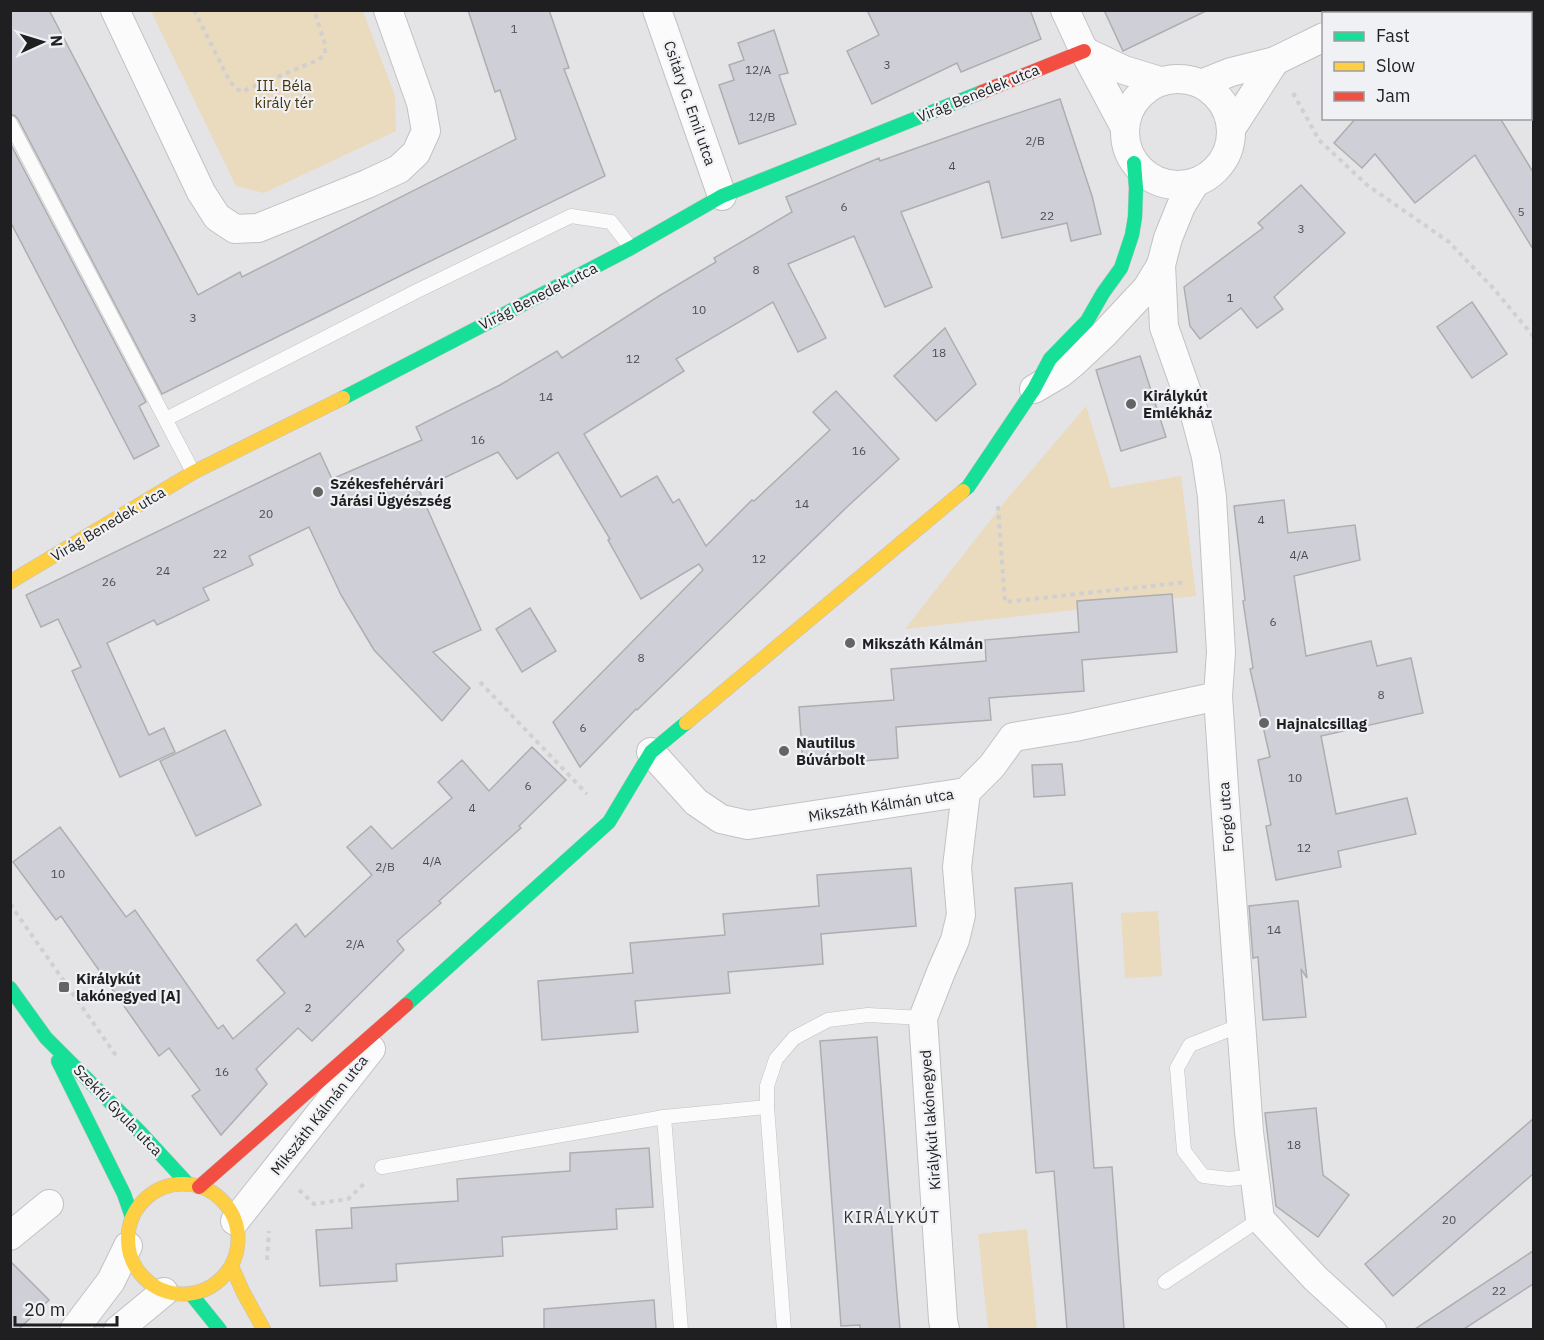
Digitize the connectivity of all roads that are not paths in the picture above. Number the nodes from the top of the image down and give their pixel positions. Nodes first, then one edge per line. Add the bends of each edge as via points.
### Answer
1 (115, 10) edge
2 (388, 10) edge
3 (657, 10) edge
4 (1065, 10) edge
5 (1322, 37) edge
6 (1084, 51) junction
7 (1275, 60) junction
8 (1160, 81) junction
9 (1201, 84) junction
10 (10, 123) edge
11 (1125, 128) junction
12 (1231, 129) junction
13 (1134, 163) junction
14 (1195, 183) junction
15 (722, 196) junction
16 (631, 248) junction
17 (1161, 265) junction
18 (1034, 389) junction
19 (166, 419) junction
20 (194, 472) junction
21 (10, 582) edge
22 (1218, 696) junction
23 (651, 752) junction
24 (966, 792) junction
25 (10, 988) edge
26 (403, 1008) junction
27 (923, 1018) junction
28 (1241, 1025) junction
29 (46, 1038) junction
30 (767, 1107) junction
31 (664, 1117) junction
32 (382, 1167) road end
33 (1255, 1176) junction
34 (194, 1185) junction
35 (49, 1204) dead end
36 (132, 1217) junction
37 (1260, 1219) junction
38 (235, 1221) junction
39 (10, 1236) edge
40 (128, 1246) junction
41 (232, 1267) junction
42 (1165, 1282) dead end
43 (177, 1293) junction
44 (74, 1329) edge
45 (118, 1329) edge
46 (220, 1329) edge
47 (264, 1329) edge
48 (681, 1329) edge
49 (784, 1329) edge
50 (945, 1329) edge
51 (1372, 1329) edge

1 - 2 street via 201,192 217,217 235,229 258,228 367,184 399,169 416,153 426,131 421,103
3 - 15 street, Csitáry G. Emil utca
4 - 6 street
5 - 7 street
6 - 8 street
6 - 11 street
6 - 15 street, Virág Benedek utca
7 - 9 street
7 - 12 street
8 - 9 street via 1183,79
8 - 11 street via 1135,99
9 - 12 street via 1216,95 1227,111
10 - 19 lane
11 - 13 street via 1126,146
12 - 14 street via 1230,146 1223,162
13 - 14 street via 1161,183
13 - 18 street, Mikszáth Kálmán utca via 1135,217 1121,268 1087,321 1050,359
14 - 17 street, Mikszáth Kálmán utca via 1176,217
15 - 16 street, Virág Benedek utca
16 - 19 lane via 611,222 572,216
16 - 20 street, Virág Benedek utca
17 - 18 street, Mikszáth Kálmán utca via 1147,288 1105,333 1061,373
17 - 22 street, Forgó utca via 1164,327 1195,415 1212,497 1221,652
18 - 23 street, Mikszáth Kálmán utca via 968,486
19 - 20 lane
20 - 21 street, Virág Benedek utca
22 - 24 street, Mikszáth Kálmán utca via 1013,737
22 - 28 street, Forgó utca
23 - 24 street, Mikszáth Kálmán utca via 696,802 721,819 748,825
23 - 26 street, Mikszáth Kálmán utca via 609,822
24 - 27 street, Királykút lakónegyed via 957,867 961,915 955,940
25 - 29 street, Szekfű Gyula utca
26 - 34 street, Mikszáth Kálmán utca
26 - 38 street, Mikszáth Kálmán utca
27 - 30 lane via 868,1014 828,1020 794,1038 776,1059 767,1086
27 - 50 street, Királykút lakónegyed
28 - 33 street, Forgó utca
28 - 33 lane via 1190,1045 1177,1068 1184,1151 1203,1176
29 - 34 street, Szekfű Gyula utca
29 - 36 street, Szekfű Gyula utca
30 - 31 lane
30 - 49 lane
31 - 32 lane
31 - 48 lane
33 - 37 street, Forgó utca
34 - 36 street via 170,1185 153,1192
34 - 38 street via 221,1199
35 - 39 street
36 - 40 street
37 - 42 lane
37 - 51 street via 1316,1279
38 - 41 street via 237,1249
40 - 43 street via 139,1274 151,1285
40 - 44 street via 111,1281
41 - 43 street via 204,1291
41 - 47 street
43 - 45 street
43 - 46 street

